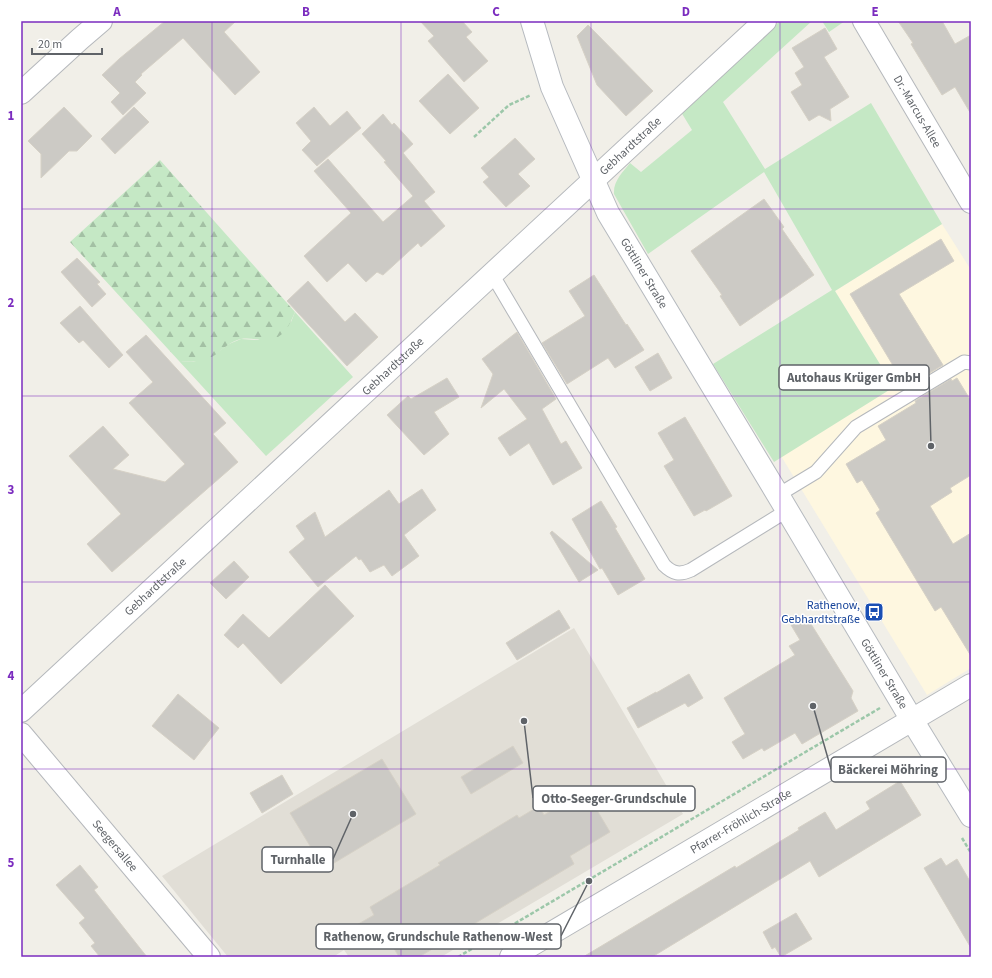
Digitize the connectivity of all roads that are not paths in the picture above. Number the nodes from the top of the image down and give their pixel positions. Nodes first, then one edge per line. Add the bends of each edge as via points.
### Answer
1 (102, 21) edge
2 (532, 21) edge
3 (765, 21) edge
4 (864, 21) edge
5 (21, 93) edge
6 (593, 181) junction
7 (971, 202) edge
8 (492, 274) junction
9 (971, 363) edge
10 (783, 503) junction
11 (971, 685) edge
12 (21, 711) edge
13 (912, 720) junction
14 (21, 734) edge
15 (971, 816) edge
16 (209, 957) edge
17 (511, 957) edge

1 - 5 street
2 - 6 street, Göttliner Straße via 552,87
3 - 6 street, Gebhardtstraße
4 - 7 street, Dr.-Marcus-Allee
6 - 8 street, Gebhardtstraße
6 - 10 street, Göttliner Straße via 608,213
8 - 10 lane via 664,565 670,571 684,573 691,570
8 - 12 street, Gebhardtstraße
9 - 10 lane via 964,362 856,427 816,472
10 - 13 street, Göttliner Straße
11 - 13 street, Pfarrer-Fröhlich-Straße
13 - 15 street, Göttliner Straße
13 - 17 street, Pfarrer-Fröhlich-Straße
14 - 16 street, Seegersallee

